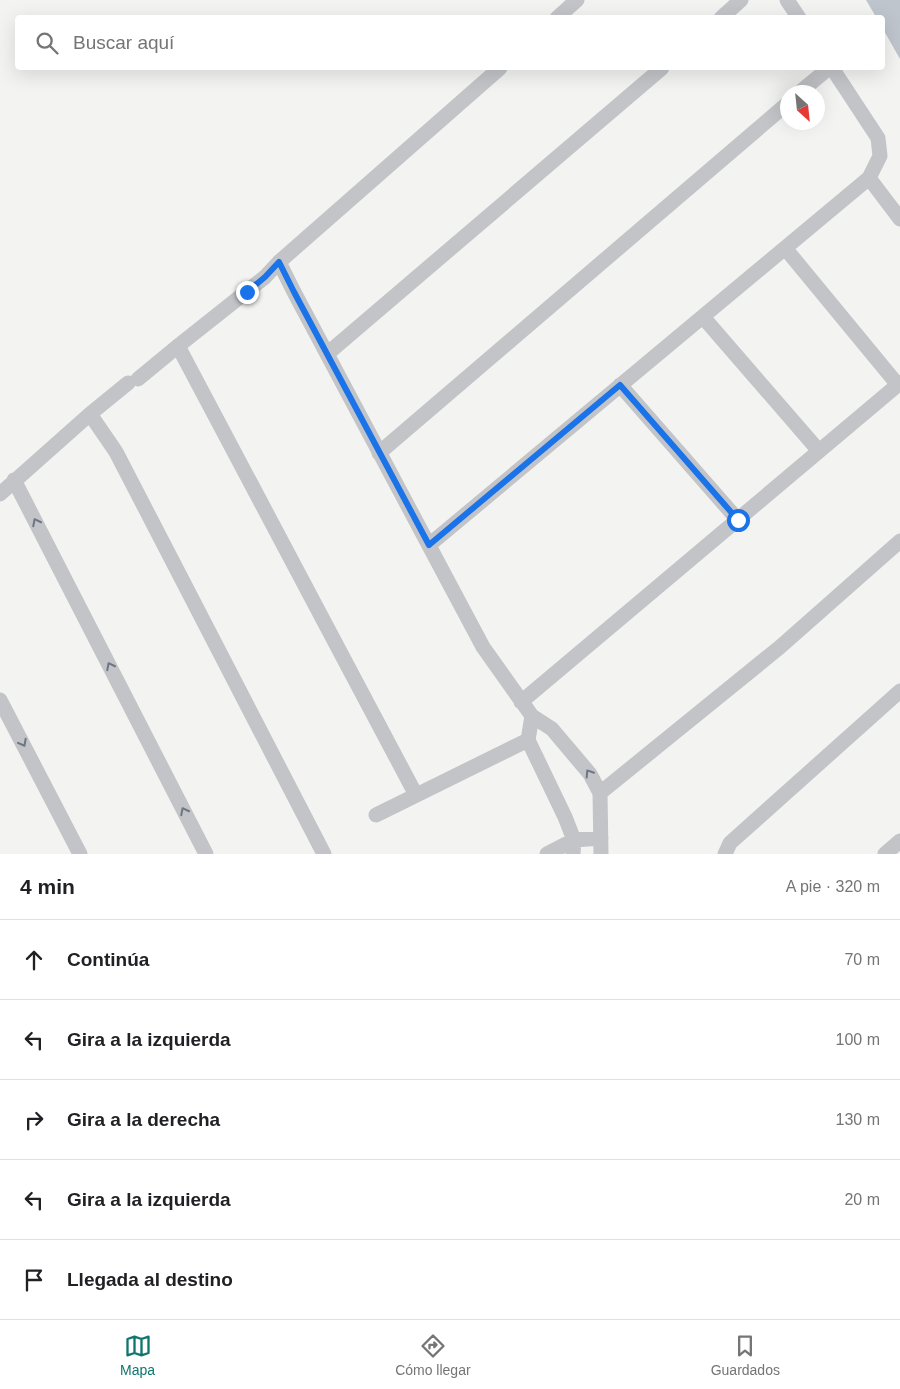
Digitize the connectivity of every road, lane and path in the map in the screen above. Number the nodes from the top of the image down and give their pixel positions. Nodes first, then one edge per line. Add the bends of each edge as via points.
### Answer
1 (577, 0) edge
2 (741, 0) edge
3 (788, 0) edge
4 (560, 15) edge
5 (724, 15) edge
6 (797, 15) edge
7 (498, 70) edge
8 (660, 70) edge
9 (828, 70) edge
10 (831, 70) edge
11 (809, 85) edge
12 (780, 110) edge
13 (869, 178) junction
14 (900, 219) edge
15 (785, 248) junction
16 (279, 262) junction
17 (703, 316) junction
18 (178, 346) junction
19 (327, 354) junction
20 (899, 384) edge
21 (620, 385) junction
22 (90, 414) junction
23 (819, 451) junction
24 (380, 452) junction
25 (14, 480) junction
26 (0, 494) edge
27 (738, 520) junction
28 (900, 541) edge
29 (429, 545) junction
30 (900, 691) edge
31 (0, 700) edge
32 (521, 702) junction
33 (532, 716) junction
34 (528, 740) junction
35 (600, 793) junction
36 (416, 795) junction
37 (376, 815) dead end
38 (601, 838) junction
39 (900, 841) edge
40 (573, 847) edge
41 (80, 854) edge
42 (206, 854) edge
43 (324, 854) edge
44 (547, 854) edge
45 (600, 854) edge
46 (724, 854) edge
47 (885, 854) edge

1 - 4 street
2 - 5 street
3 - 6 street
7 - 16 street
8 - 19 street
9 - 11 street
10 - 13 street via 878,138 880,156
12 - 24 street
13 - 14 street
13 - 15 street
15 - 17 street
15 - 20 street
16 - 18 street via 265,277
16 - 19 street
17 - 21 street
17 - 23 street
18 - 22 street
18 - 36 street
19 - 24 street
20 - 23 street
21 - 27 street
21 - 29 street
22 - 25 street
22 - 43 street via 116,452
23 - 27 street
24 - 29 street
25 - 26 street
42 -> 25 street
27 - 32 street
28 - 35 street via 780,647
29 - 32 street via 482,647
30 - 46 street via 730,843
31 -> 41 street
32 - 33 street
33 - 34 street
35 -> 33 street via 578,758 552,729
34 - 36 street
34 - 40 street via 565,817
35 - 38 street
36 - 37 street
38 - 40 street
38 - 45 street
39 - 47 street
40 - 44 street

